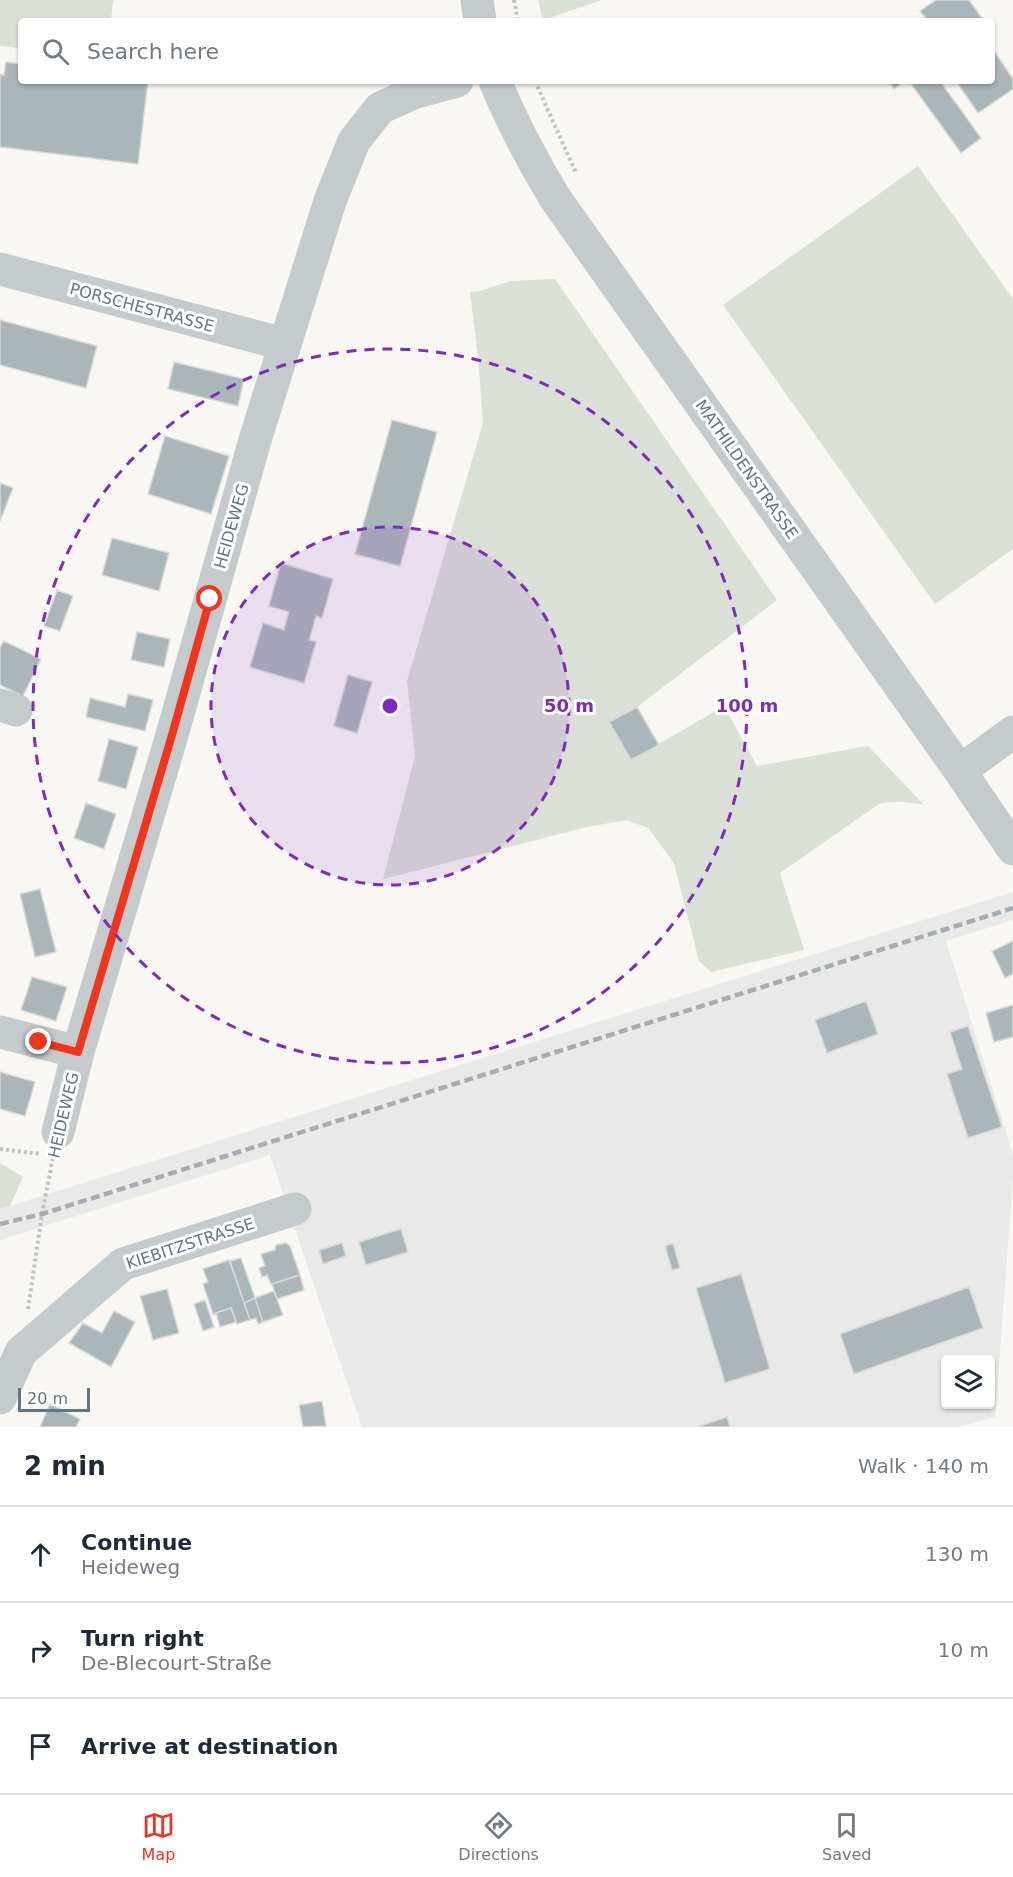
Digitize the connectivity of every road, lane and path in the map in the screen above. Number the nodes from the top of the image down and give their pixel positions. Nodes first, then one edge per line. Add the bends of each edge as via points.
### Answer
1 (477, 0) edge
2 (514, 0) edge
3 (480, 18) edge
4 (517, 18) edge
5 (446, 84) edge
6 (496, 84) edge
7 (0, 269) edge
8 (284, 344) junction
9 (1013, 732) edge
10 (960, 771) junction
11 (1013, 849) edge
12 (0, 1032) edge
13 (78, 1052) junction
14 (56, 1144) junction
15 (0, 1149) edge
16 (295, 1209) dead end
17 (21, 1352) junction
18 (0, 1398) edge

1 - 3 street
2 - 4 path
5 - 8 street, HEIDEWEG via 380,108 354,141 330,201
6 - 10 street, MATHILDENSTRASSE via 529,155 555,198
7 - 8 street, PORSCHESTRASSE
8 - 13 street, HEIDEWEG
9 - 10 street
10 - 11 street, MATHILDENSTRASSE
12 - 13 street
13 - 14 street, HEIDEWEG
14 - 15 path
14 - 17 path, HEIDEWEG
16 - 17 street, KIEBITZSTRASSE via 123,1264
17 - 18 street, KIEBITZSTRASSE

